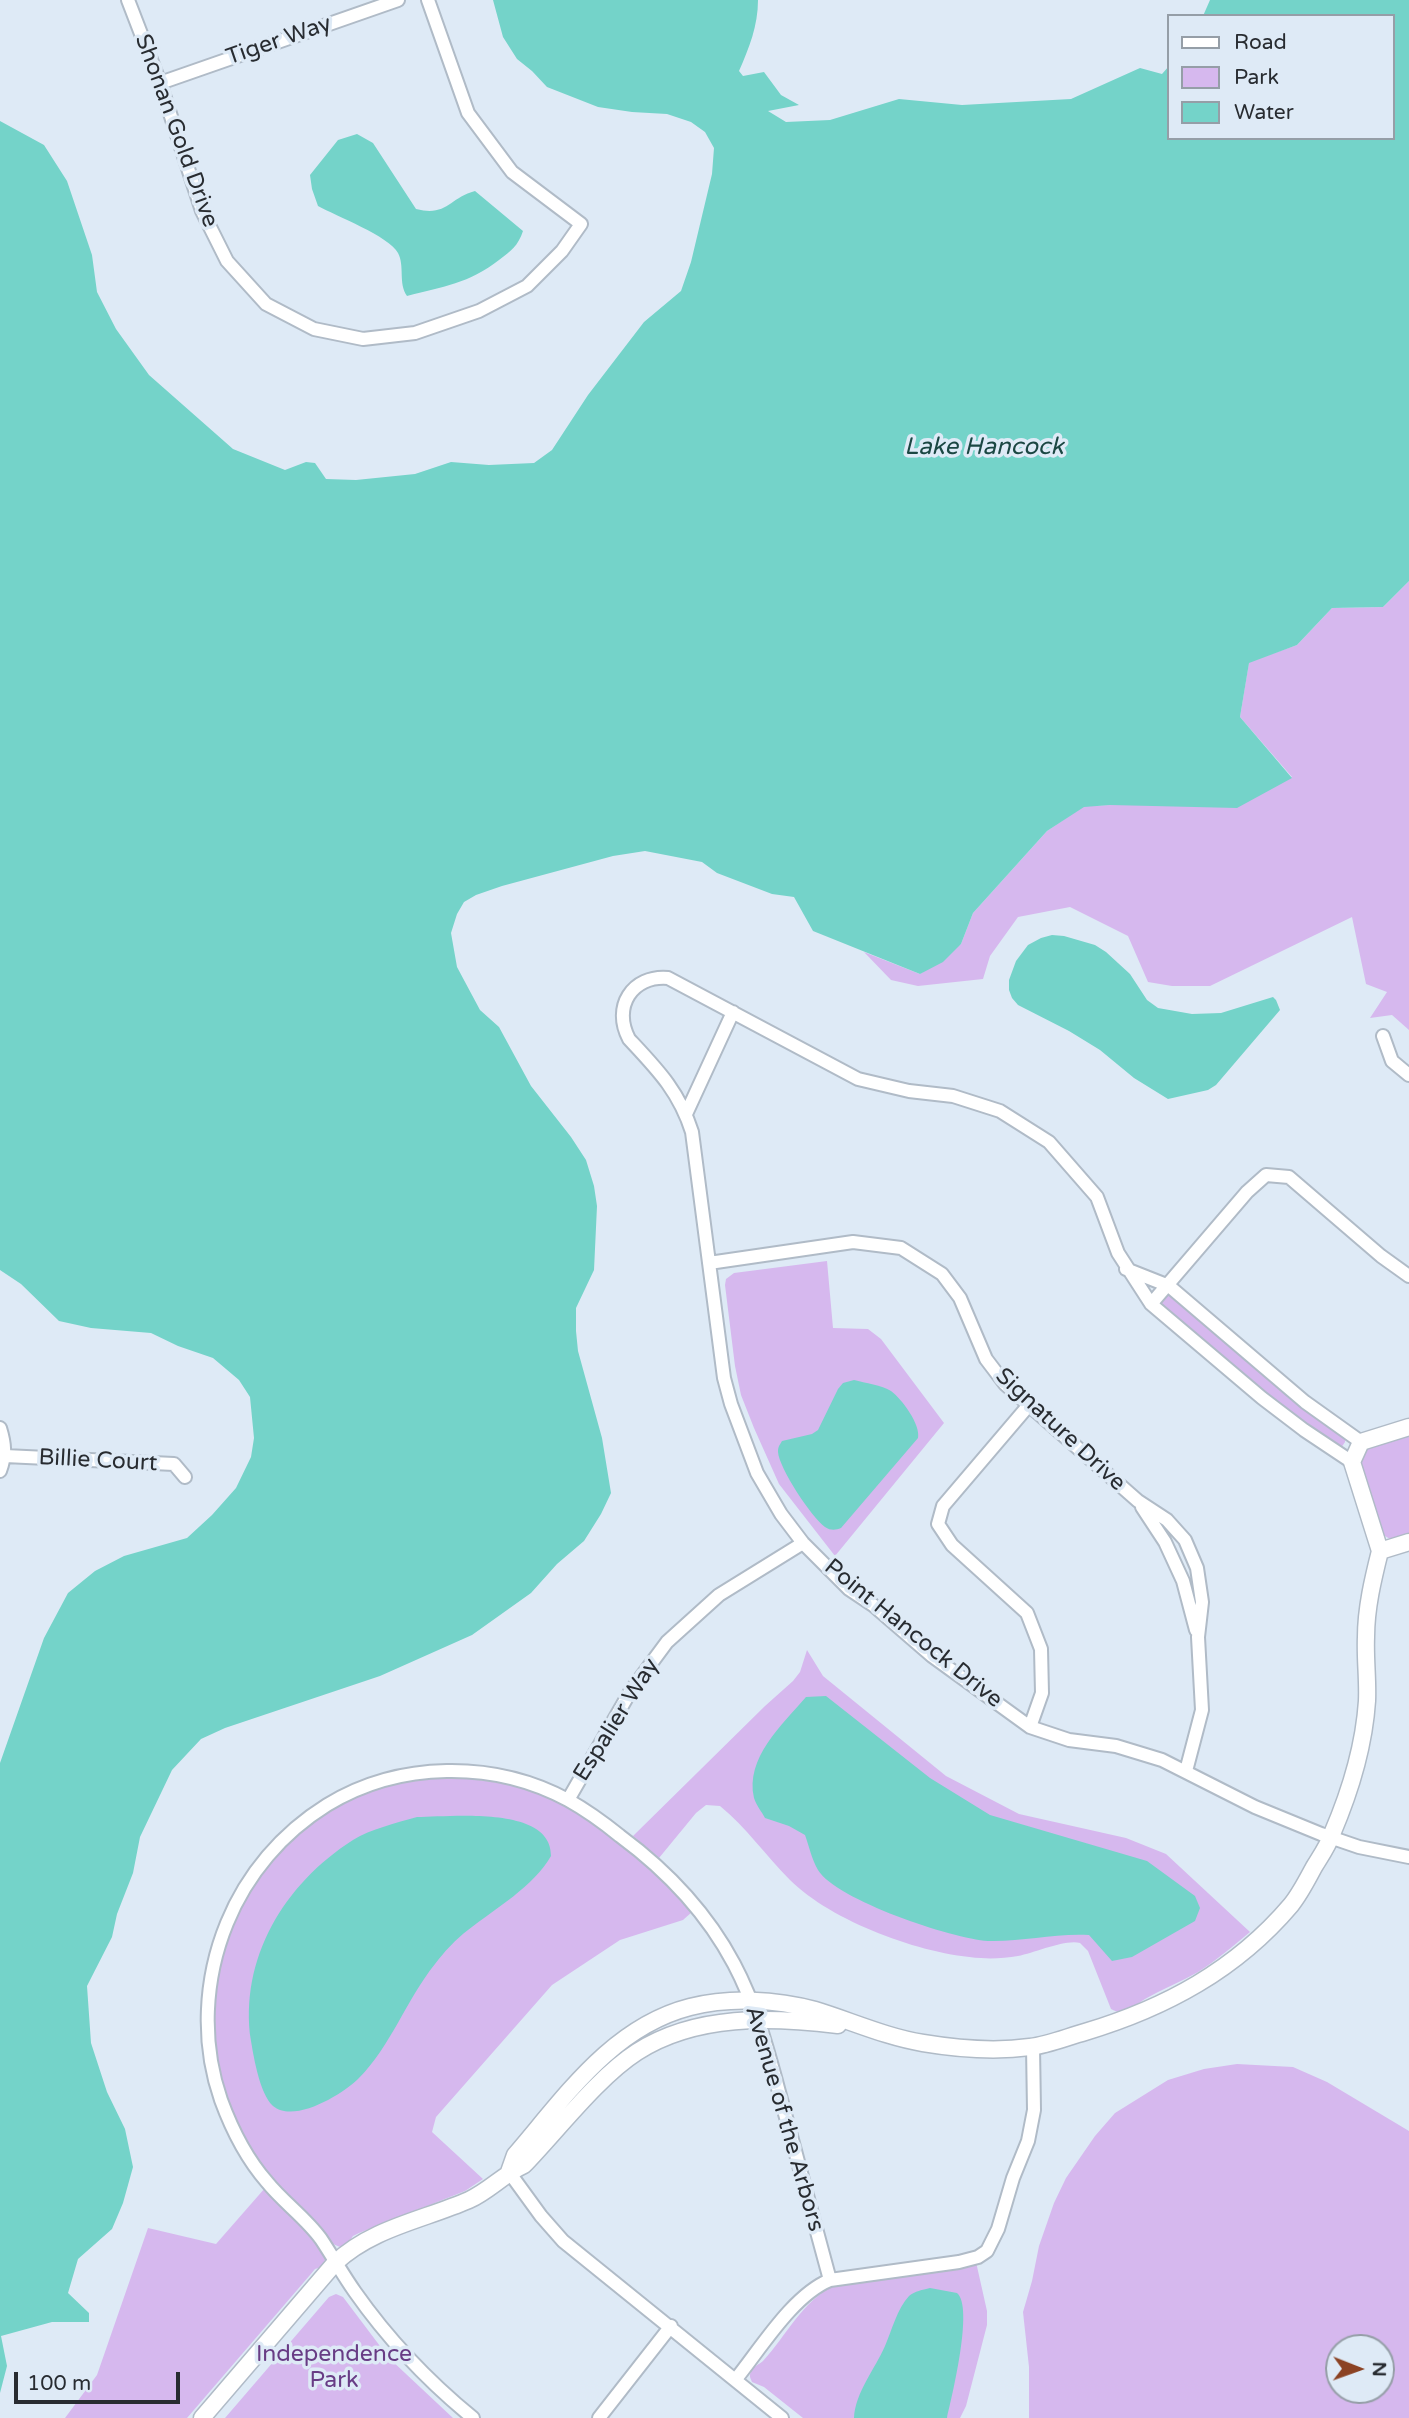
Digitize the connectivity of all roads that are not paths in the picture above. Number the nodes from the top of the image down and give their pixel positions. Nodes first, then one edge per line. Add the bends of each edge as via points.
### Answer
1 (128, 0) edge
2 (398, 0) edge
3 (428, 0) edge
4 (160, 83) junction
5 (733, 1012) junction
6 (1383, 1036) dead end
7 (1409, 1075) edge
8 (686, 1114) junction
9 (709, 1263) junction
10 (1126, 1269) junction
11 (1409, 1276) edge
12 (1169, 1286) junction
13 (1151, 1304) junction
14 (1029, 1405) junction
15 (1409, 1427) edge
16 (0, 1428) edge
17 (1361, 1442) junction
18 (5, 1456) junction
19 (1352, 1462) junction
20 (0, 1471) edge
21 (185, 1477) dead end
22 (1138, 1501) junction
23 (1409, 1542) edge
24 (803, 1543) junction
25 (1380, 1550) junction
26 (1198, 1637) junction
27 (1030, 1727) junction
28 (1186, 1771) junction
29 (568, 1800) junction
30 (1331, 1838) junction
31 (1409, 1857) edge
32 (750, 2001) junction
33 (758, 2020) junction
34 (869, 2029) junction
35 (1033, 2047) junction
36 (509, 2172) junction
37 (335, 2263) junction
38 (830, 2280) junction
39 (671, 2326) junction
40 (736, 2379) junction
41 (202, 2418) edge
42 (473, 2418) edge
43 (598, 2418) edge
44 (782, 2418) edge

1 - 4 street, Shonan Gold Drive
2 - 4 street, Tiger Way
3 - 4 street, Shonan Gold Drive via 468,113 512,172 581,224 527,286 479,311 415,333 363,339 314,329 265,304 227,261 202,211
5 - 8 street
5 - 8 street, Point Hancock Drive via 668,978 642,982 628,995 622,1014 625,1031 671,1086
5 - 10 street, Point Hancock Drive via 858,1079 953,1096 1000,1111 1049,1142 1097,1198
6 - 7 street via 1392,1061
8 - 9 street, Point Hancock Drive via 696,1150
9 - 14 street, Signature Drive via 853,1242 901,1248 942,1274 960,1298 986,1359
9 - 24 street, Point Hancock Drive via 724,1378 738,1427 767,1492
10 - 12 street
10 - 13 street, Point Hancock Drive
11 - 12 street via 1289,1177 1266,1175
12 - 13 street
12 - 17 street via 1305,1402
13 - 19 street, Point Hancock Drive via 1262,1398
14 - 22 street, Signature Drive
14 - 27 street via 943,1506 938,1524 952,1545 1027,1613 1041,1649 1042,1693
15 - 17 street
16 - 18 street
17 - 19 street
18 - 20 street
18 - 21 street, Billie Court via 174,1464
19 - 25 street
22 - 26 street, Signature Drive via 1183,1581
22 - 26 street, Signature Drive via 1167,1520 1185,1540 1198,1568 1202,1602
23 - 25 street
24 - 27 street, Point Hancock Drive via 849,1589
24 - 29 street, Espalier Way via 719,1595 667,1642 630,1692
25 - 30 street via 1366,1635 1363,1736
26 - 28 street, Signature Drive via 1202,1710
27 - 28 street, Point Hancock Drive via 1069,1740 1116,1746
28 - 30 street, Point Hancock Drive via 1255,1807
29 - 32 street, Avenue of the Arbors via 658,1865 687,1896 734,1963
29 - 37 street, Avenue of the Arbors via 487,1773 424,1773 364,1786 313,1814 288,1834 250,1879 233,1908 209,1988 209,2042 219,2095 249,2160 319,2237
30 - 31 street, Point Hancock Drive
30 - 35 street via 1293,1903 1226,1966 1191,1990 1110,2025
32 - 33 street, Avenue of the Arbors
32 - 34 street via 813,2010
32 - 36 street via 691,2006 625,2037 587,2071 515,2155
33 - 34 street
33 - 36 street via 694,2027 636,2052 611,2072 524,2165
33 - 38 street, Avenue of the Arbors
34 - 35 street via 920,2043 979,2050
35 - 38 street via 1034,2110 1028,2141 987,2250 959,2262
36 - 37 street via 470,2199 361,2242
36 - 39 street via 563,2241
37 - 41 street
37 - 42 street, Avenue of the Arbors via 400,2348
38 - 40 street via 795,2305
39 - 40 street
39 - 43 street
40 - 44 street

